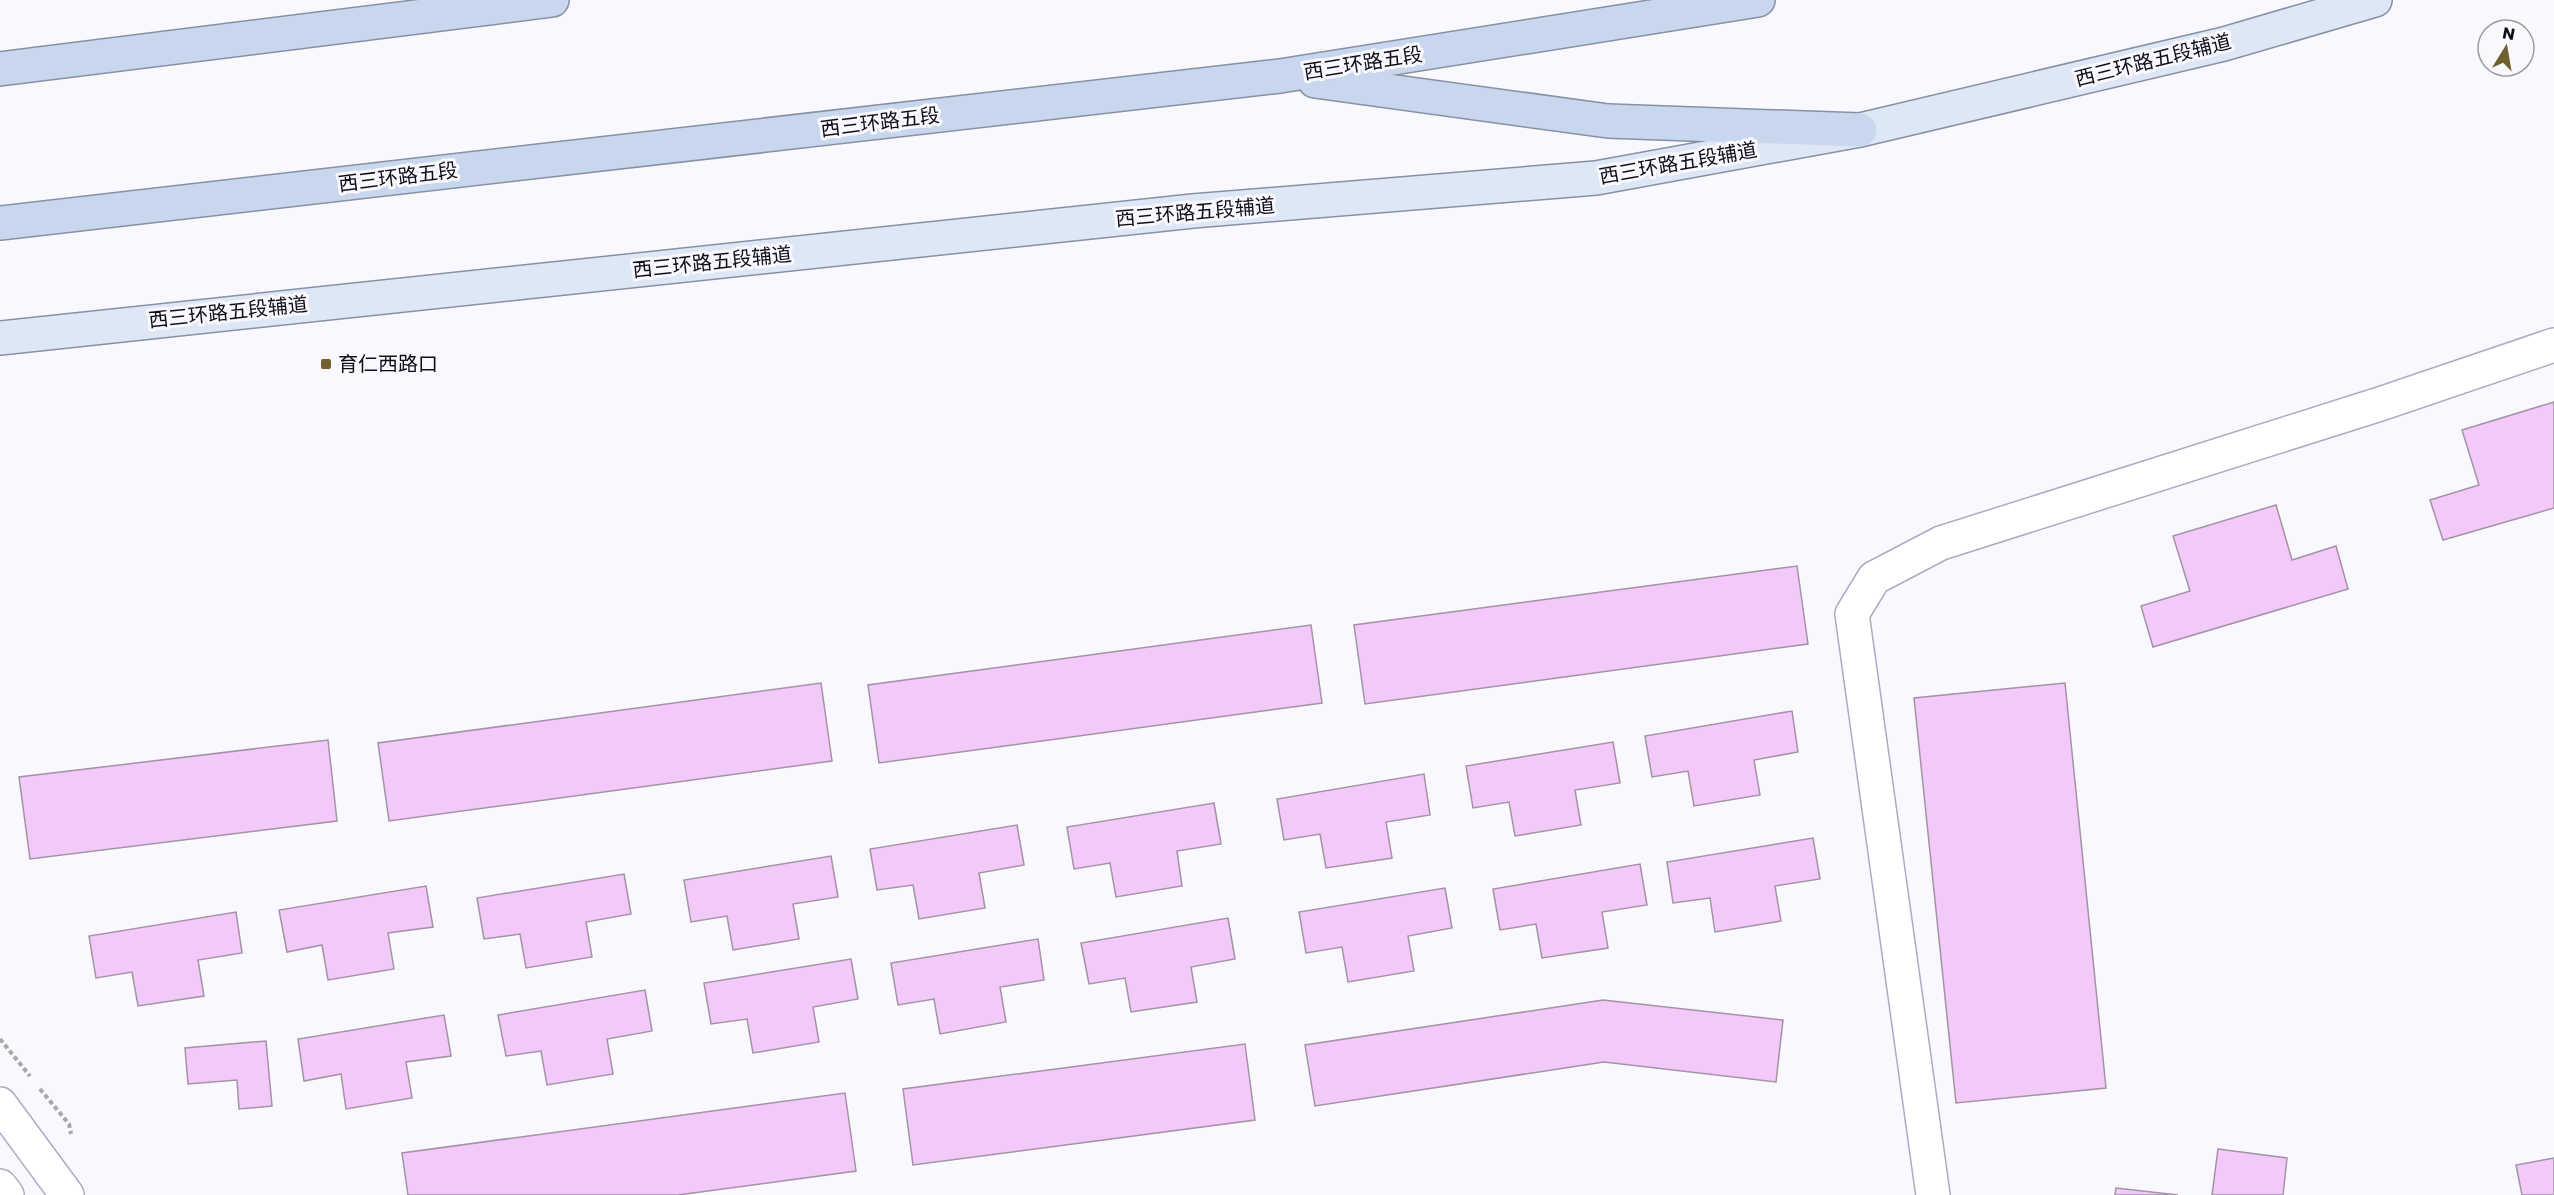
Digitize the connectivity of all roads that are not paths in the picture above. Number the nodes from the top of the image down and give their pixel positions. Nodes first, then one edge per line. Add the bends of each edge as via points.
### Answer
1 (552, 0) edge
2 (1758, 0) edge
3 (2375, 0) edge
4 (0, 69) edge
5 (1280, 76) junction
6 (1860, 130) junction
7 (0, 223) edge
8 (0, 338) edge
9 (2554, 345) edge
10 (0, 1104) edge
11 (0, 1186) edge
12 (7, 1195) edge
13 (67, 1195) edge
14 (1933, 1195) edge

1 - 4 highway
2 - 5 highway, 西三环路五段
3 - 6 main road, 西三环路五段辅道 via 2224,44
5 - 6 highway via 1608,122
5 - 7 highway, 西三环路五段
6 - 8 main road, 西三环路五段辅道 via 1596,178 1192,211
9 - 14 street via 1941,543 1874,578 1852,614
10 - 13 street
11 - 12 street

